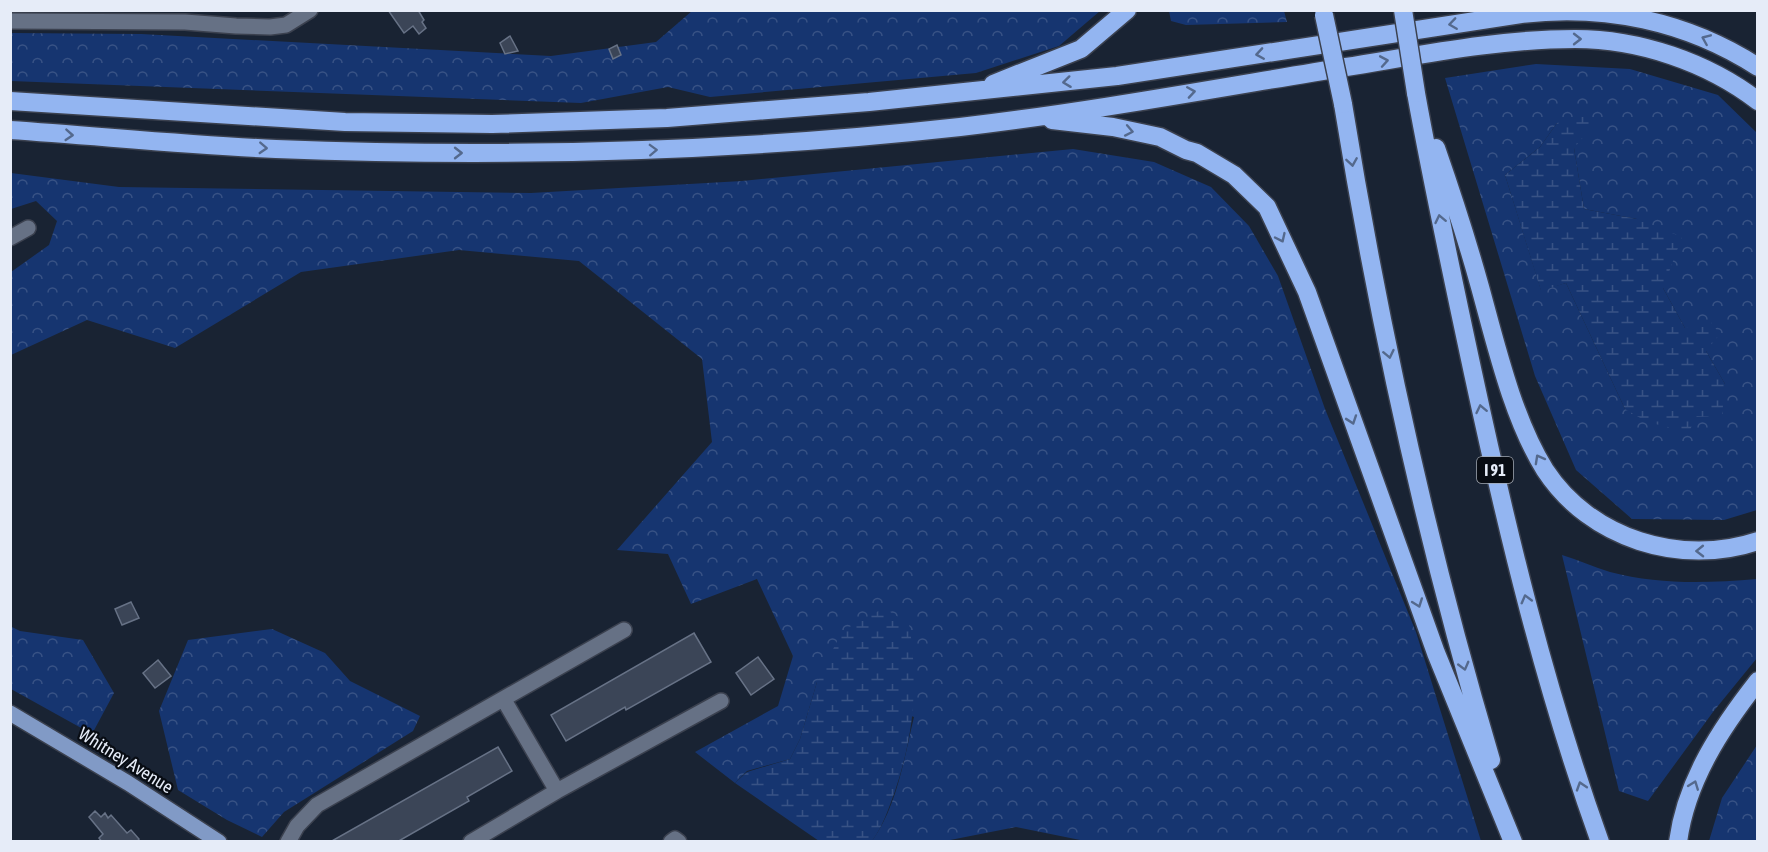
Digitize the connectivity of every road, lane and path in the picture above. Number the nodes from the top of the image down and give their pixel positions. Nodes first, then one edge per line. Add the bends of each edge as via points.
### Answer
1 (310, 10) edge
2 (1127, 10) edge
3 (1402, 10) edge
4 (1323, 13) edge
5 (10, 21) edge
6 (1758, 67) edge
7 (972, 92) junction
8 (1416, 93) junction
9 (10, 100) edge
10 (1758, 100) edge
11 (1030, 118) junction
12 (10, 130) edge
13 (28, 228) dead end
14 (10, 238) edge
15 (1758, 541) edge
16 (624, 630) dead end
17 (1758, 681) edge
18 (504, 700) junction
19 (721, 701) dead end
20 (10, 713) edge
21 (557, 791) junction
22 (219, 842) edge
23 (288, 842) edge
24 (471, 842) edge
25 (671, 842) edge
26 (679, 842) edge
27 (1515, 842) edge
28 (1600, 842) edge
29 (1678, 842) edge

1 - 5 street via 286,25 270,27 185,22
2 - 7 highway via 1081,49
3 - 8 highway, I 91, bridge
4 -> 27 highway, bridge via 1371,270 1416,480
6 -> 7 highway via 1721,46 1666,25 1612,13 1569,10 1138,73
7 - 9 highway via 667,118 492,124 281,119
15 -> 8 highway via 1704,552 1651,545 1593,518 1552,480 1518,410 1465,233
28 -> 8 highway, I 91 via 1546,672 1511,541
11 -> 10 highway via 1427,53 1571,39 1619,43 1668,55 1725,79
12 -> 11 highway via 274,148 574,153 770,144
11 -> 27 highway via 1160,137 1234,175 1267,207 1307,292 1436,654
13 - 14 street
16 - 18 street
29 -> 17 highway via 1685,809 1705,759
18 - 21 street
18 - 23 street via 316,805
19 - 21 street
20 - 22 main road, Whitney Avenue
21 - 24 street
25 - 26 street

